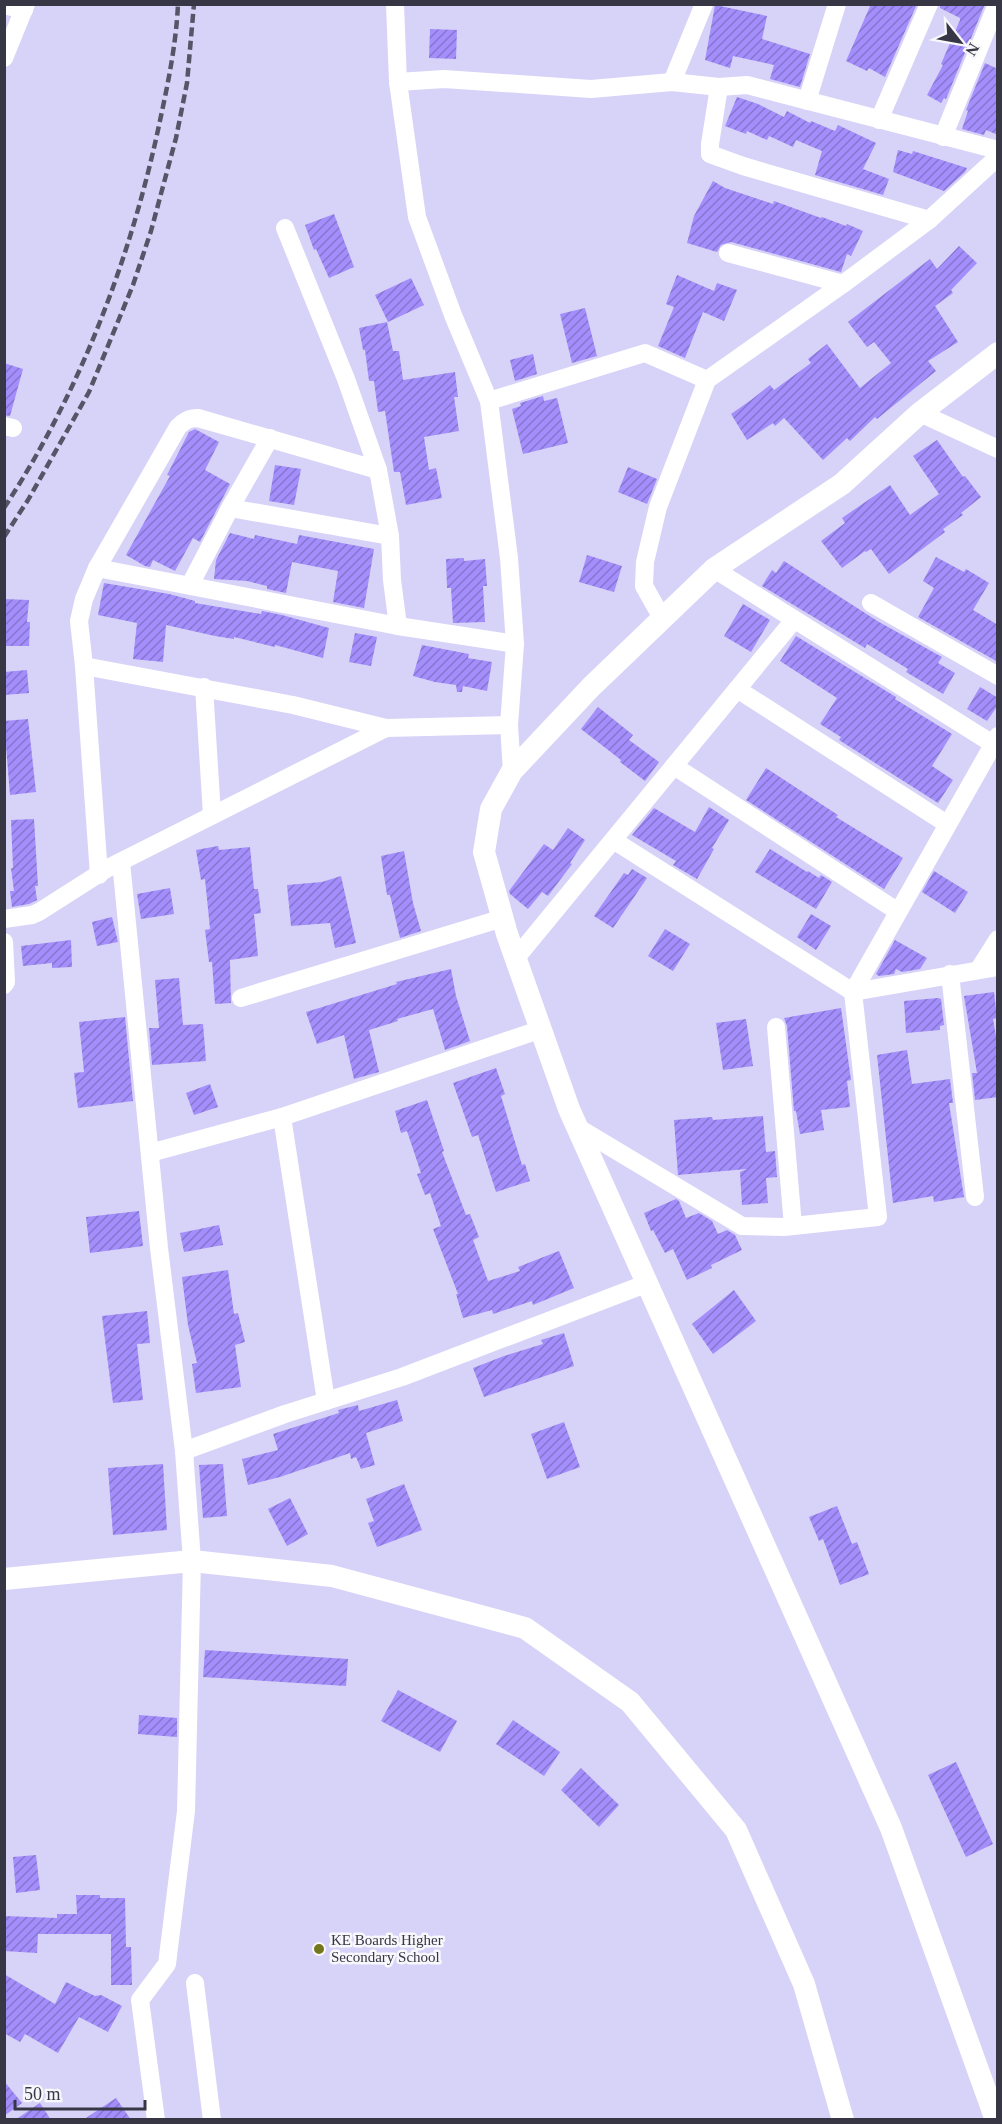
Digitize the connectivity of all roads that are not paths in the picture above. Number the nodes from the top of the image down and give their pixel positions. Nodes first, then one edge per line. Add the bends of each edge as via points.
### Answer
1 (4, 4) edge
2 (395, 4) edge
3 (704, 4) edge
4 (837, 4) edge
5 (929, 4) edge
6 (997, 4) edge
7 (25, 7) edge
8 (4, 58) edge
9 (398, 82) junction
10 (672, 82) junction
11 (719, 87) junction
12 (807, 101) junction
13 (879, 120) junction
14 (943, 137) junction
15 (998, 150) edge
16 (998, 158) edge
17 (929, 220) junction
18 (285, 228) dead end
19 (728, 253) dead end
20 (843, 284) junction
21 (998, 354) edge
22 (706, 380) junction
23 (489, 401) junction
24 (920, 413) junction
25 (270, 438) junction
26 (998, 449) edge
27 (378, 470) junction
28 (230, 508) junction
29 (390, 536) junction
30 (97, 568) junction
31 (714, 569) junction
32 (190, 585) junction
33 (870, 603) dead end
34 (662, 618) junction
35 (794, 620) junction
36 (398, 626) junction
37 (515, 644) junction
38 (84, 666) junction
39 (998, 676) edge
40 (204, 687) junction
41 (737, 689) junction
42 (509, 725) junction
43 (386, 728) junction
44 (995, 740) edge
45 (674, 766) junction
46 (512, 771) junction
47 (212, 815) junction
48 (947, 824) junction
49 (613, 840) junction
50 (121, 862) junction
51 (99, 875) junction
52 (897, 911) junction
53 (503, 918) junction
54 (4, 919) edge
55 (998, 939) edge
56 (4, 942) edge
57 (516, 958) junction
58 (998, 967) edge
59 (979, 969) junction
60 (950, 974) junction
61 (4, 985) edge
62 (853, 992) junction
63 (241, 998) dead end
64 (776, 1027) dead end
65 (542, 1029) junction
66 (282, 1117) junction
67 (577, 1127) junction
68 (150, 1153) junction
69 (975, 1197) dead end
70 (792, 1226) junction
71 (648, 1283) junction
72 (326, 1401) junction
73 (184, 1451) junction
74 (192, 1562) junction
75 (4, 1579) edge
76 (195, 1983) dead end
77 (156, 2120) edge
78 (212, 2120) edge
79 (843, 2120) edge
80 (996, 2120) edge

1 - 7 street
2 - 9 street
3 - 10 street
4 - 12 street
5 - 13 street
6 - 14 street
7 - 8 street
9 - 10 street via 444,79 591,89
9 - 23 street via 417,217
10 - 11 street
11 - 12 street via 747,85
11 - 17 street via 710,154
12 - 13 street
13 - 14 street
14 - 15 street
16 - 17 street
17 - 20 street
18 - 27 street
19 - 20 street
20 - 22 street
21 - 24 street
22 - 23 street via 645,353
22 - 34 street via 658,507 645,562 644,586
23 - 37 street via 509,558
24 - 26 street
24 - 31 street via 842,484
25 - 27 street
25 - 28 street
25 - 30 street via 198,418 183,422
27 - 29 street
28 - 29 street
28 - 32 street
29 - 36 street
30 - 32 street
30 - 38 street via 79,621
31 - 34 street
31 - 35 street
32 - 36 street
33 - 39 street
34 - 46 street
35 - 41 street
35 - 44 street
36 - 37 street
37 - 42 street
38 - 40 street
38 - 51 street
40 - 43 street
40 - 47 street
41 - 45 street
41 - 48 street
42 - 43 street
42 - 46 street
43 - 47 street
44 - 48 street
45 - 49 street
45 - 52 street
46 - 53 street via 491,809 484,852
47 - 50 street
48 - 52 street
49 - 57 street
49 - 62 street
50 - 51 street
50 - 68 street
51 - 54 street via 39,912
52 - 62 street
53 - 57 street
53 - 63 street
55 - 59 street
56 - 61 street
57 - 65 street
58 - 59 street
59 - 60 street
60 - 62 street
60 - 69 street
62 - 70 street via 878,1216
64 - 70 street
65 - 66 street
65 - 67 street
66 - 68 street
66 - 72 street
67 - 70 street via 742,1226
67 - 71 street
68 - 73 street
71 - 72 street via 402,1377
71 - 80 street via 891,1828
72 - 73 street
73 - 74 street
74 - 75 street
74 - 77 street via 186,1810 167,1964 140,2000
74 - 79 street via 332,1575 525,1628 630,1702 736,1830 804,1983
76 - 78 street

